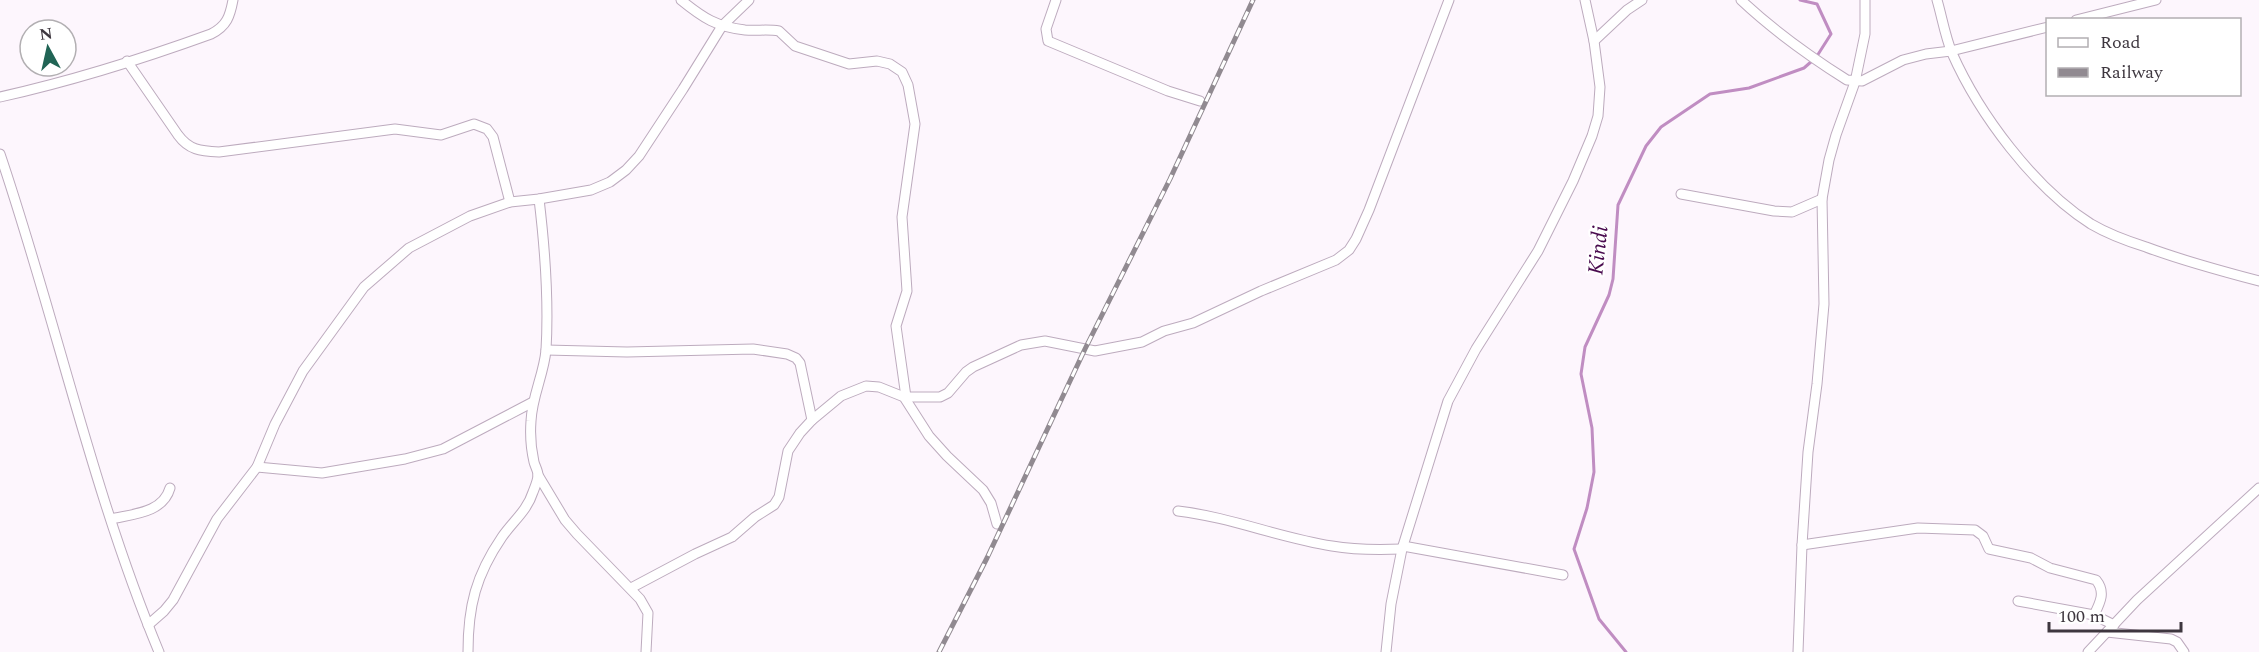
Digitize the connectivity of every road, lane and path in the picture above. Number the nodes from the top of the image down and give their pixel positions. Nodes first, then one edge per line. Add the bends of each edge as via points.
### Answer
1 (233, 0) edge
2 (681, 0) edge
3 (748, 0) edge
4 (1056, 0) edge
5 (1449, 0) edge
6 (1585, 0) edge
7 (1642, 0) edge
8 (1741, 0) edge
9 (1865, 0) edge
10 (1937, 0) edge
11 (2156, 0) edge
12 (2084, 18) edge
13 (722, 26) junction
14 (2046, 27) edge
15 (1594, 41) junction
16 (1951, 51) junction
17 (127, 62) junction
18 (1855, 82) junction
19 (0, 97) edge
20 (1200, 100) dead end
21 (0, 154) edge
22 (1681, 194) dead end
23 (539, 199) junction
24 (1822, 200) junction
25 (510, 202) junction
26 (2259, 281) edge
27 (546, 350) junction
28 (905, 397) junction
29 (533, 402) junction
30 (812, 420) junction
31 (257, 467) junction
32 (538, 475) junction
33 (170, 488) dead end
34 (2259, 488) edge
35 (1178, 510) dead end
36 (111, 519) junction
37 (997, 524) dead end
38 (1802, 545) junction
39 (1402, 548) junction
40 (1563, 575) dead end
41 (631, 588) junction
42 (2018, 601) dead end
43 (2094, 615) junction
44 (148, 625) junction
45 (2110, 629) junction
46 (159, 652) edge
47 (468, 652) edge
48 (646, 652) edge
49 (1386, 652) edge
50 (1798, 652) edge
51 (2088, 652) edge
52 (2184, 652) edge

1 - 17 street via 221,29
2 - 13 street via 708,21
3 - 13 street
4 - 20 street via 1046,28 1048,41 1168,91
5 - 28 street via 1370,210 1349,250 1336,260 1142,342 1095,351 1034,342 1011,348 973,367 940,397
6 - 15 street
7 - 15 street
8 - 18 street via 1796,46
9 - 18 street via 1865,34
10 - 16 street
11 - 12 street
13 - 23 street via 639,156 626,170 591,190
13 - 28 street via 779,31 806,52 849,64 884,62 902,72 915,124 902,217 907,291 896,326
14 - 16 street
15 - 39 street via 1600,102 1592,136 1538,251 1448,401
16 - 18 street via 1903,60
16 - 26 street via 1979,104 2007,145 2082,217 2117,237 2186,262
17 - 19 street via 96,74
17 - 25 street via 185,145 195,150 219,152 395,129 441,135 481,125 493,137
18 - 24 street via 1836,135
21 - 36 street
22 - 24 street via 1792,212
23 - 25 street
23 - 27 street via 544,238
24 - 38 street via 1824,304
25 - 31 street via 433,234 409,248 364,287 303,371
27 - 29 street
27 - 30 street via 753,349 787,354 800,363
28 - 30 street via 866,386 841,396
28 - 37 street via 929,436 983,490
29 - 31 street via 443,449 405,459 322,473
29 - 32 street via 531,443
30 - 41 street via 788,451 774,505 732,537
31 - 44 street via 216,519 173,600
32 - 41 street via 565,520
32 - 47 street via 525,510 501,538 478,578 468,620
33 - 36 street via 163,503 154,508
34 - 45 street
35 - 39 street via 1332,546 1363,550
36 - 44 street
38 - 43 street via 1918,528 1975,530 1984,537 1989,549 2031,558 2050,568 2096,580 2102,596
38 - 50 street
39 - 40 street
39 - 49 street
41 - 48 street via 648,613
42 - 43 street
43 - 45 street
44 - 46 street
45 - 51 street
45 - 52 street via 2170,639

